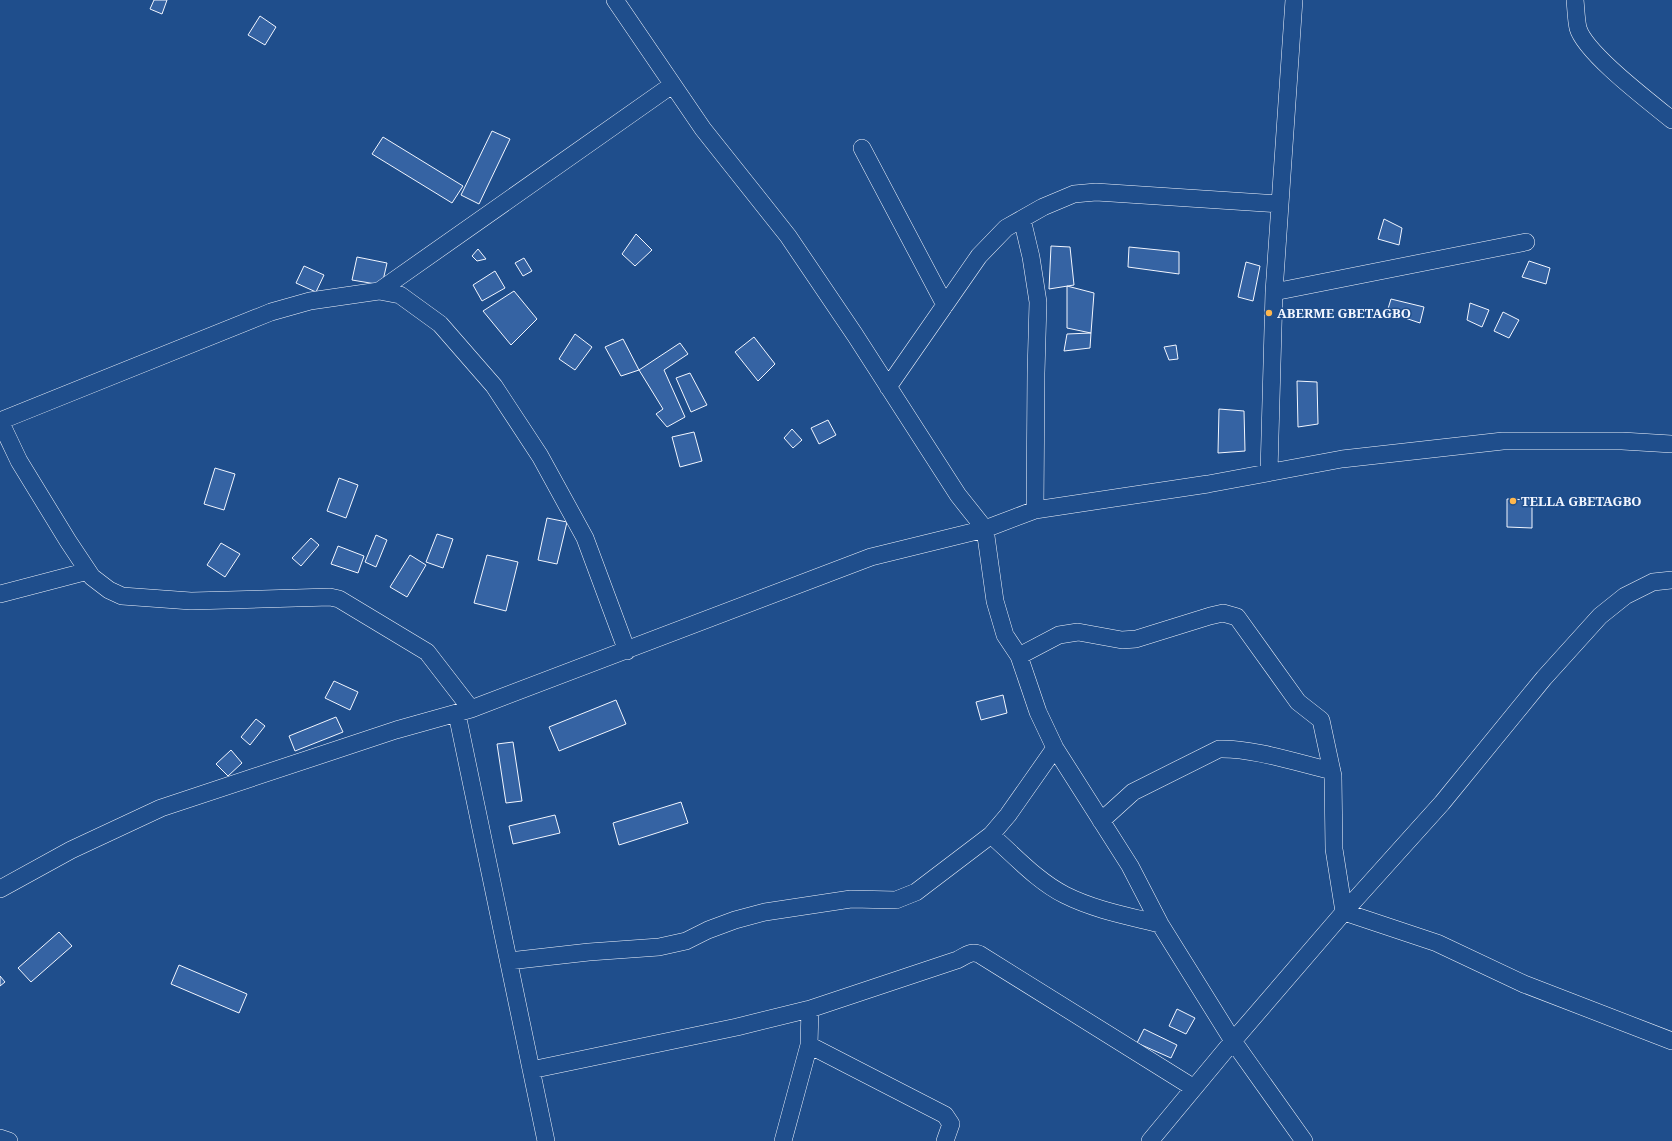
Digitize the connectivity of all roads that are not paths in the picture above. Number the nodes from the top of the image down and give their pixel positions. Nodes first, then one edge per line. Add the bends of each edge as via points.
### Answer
1 (615, 0) edge
2 (1294, 0) edge
3 (1575, 0) edge
4 (672, 85) junction
5 (1672, 120) edge
6 (862, 148) dead end
7 (1280, 204) junction
8 (1022, 219) junction
9 (1526, 242) dead end
10 (379, 291) junction
11 (1274, 292) junction
12 (945, 305) junction
13 (888, 387) junction
14 (1672, 444) edge
15 (1269, 472) junction
16 (1035, 510) junction
17 (984, 529) junction
18 (88, 571) junction
19 (1672, 580) edge
20 (0, 594) edge
21 (627, 650) junction
22 (1019, 656) junction
23 (464, 711) junction
24 (1055, 748) junction
25 (1332, 771) junction
26 (1102, 821) junction
27 (991, 835) junction
28 (0, 889) edge
29 (1344, 912) junction
30 (1160, 924) junction
31 (509, 961) junction
32 (810, 1009) junction
33 (1672, 1040) edge
34 (1233, 1041) junction
35 (809, 1045) junction
36 (531, 1070) junction
37 (1194, 1088) junction
38 (0, 1138) edge
39 (9, 1141) edge
40 (546, 1141) edge
41 (783, 1141) edge
42 (945, 1141) edge
43 (1150, 1141) edge
44 (1304, 1141) edge

1 - 4 street
2 - 7 street
3 - 5 street via 1578,28 1582,36 1610,68
4 - 10 street
4 - 13 street via 703,129 788,236
6 - 12 street
7 - 8 street via 1096,192 1074,194
7 - 11 street
8 - 12 street via 1006,228 979,256
8 - 16 street via 1038,302
9 - 11 street
10 - 18 street via 310,301 272,312 0,421 19,461
10 - 21 street via 400,295 440,324 494,386 540,456 585,538
11 - 15 street
12 - 13 street
13 - 17 street via 958,495
14 - 15 street via 1622,441 1503,441 1342,459
15 - 16 street via 1208,484
16 - 17 street
17 - 21 street via 872,557
17 - 22 street via 995,600 1005,635
18 - 20 street
18 - 23 street via 110,590 122,596 191,601 339,598 427,652
19 - 29 street via 1653,582 1632,592 1600,616 1544,678 1442,803
21 - 23 street
22 - 24 street via 1038,712
22 - 25 street via 1059,635 1078,632 1122,640 1136,639 1223,613 1237,617 1298,702 1321,720
23 - 28 street via 396,730 161,808 71,850
23 - 31 street
24 - 26 street
24 - 27 street
25 - 26 street via 1232,748 1219,749 1133,792
25 - 29 street via 1334,849
26 - 30 street via 1130,866
27 - 30 street via 1041,879 1064,894 1092,906
27 - 31 street via 916,892 901,898 851,899 765,912 708,930 686,942 659,947
29 - 33 street via 1437,943 1524,984
29 - 34 street
30 - 34 street
31 - 36 street
32 - 35 street
32 - 36 street
32 - 37 street via 957,960 969,953 979,954
34 - 37 street
34 - 44 street
35 - 41 street
35 - 42 street via 945,1116 951,1124
36 - 40 street
37 - 43 street
38 - 39 street

